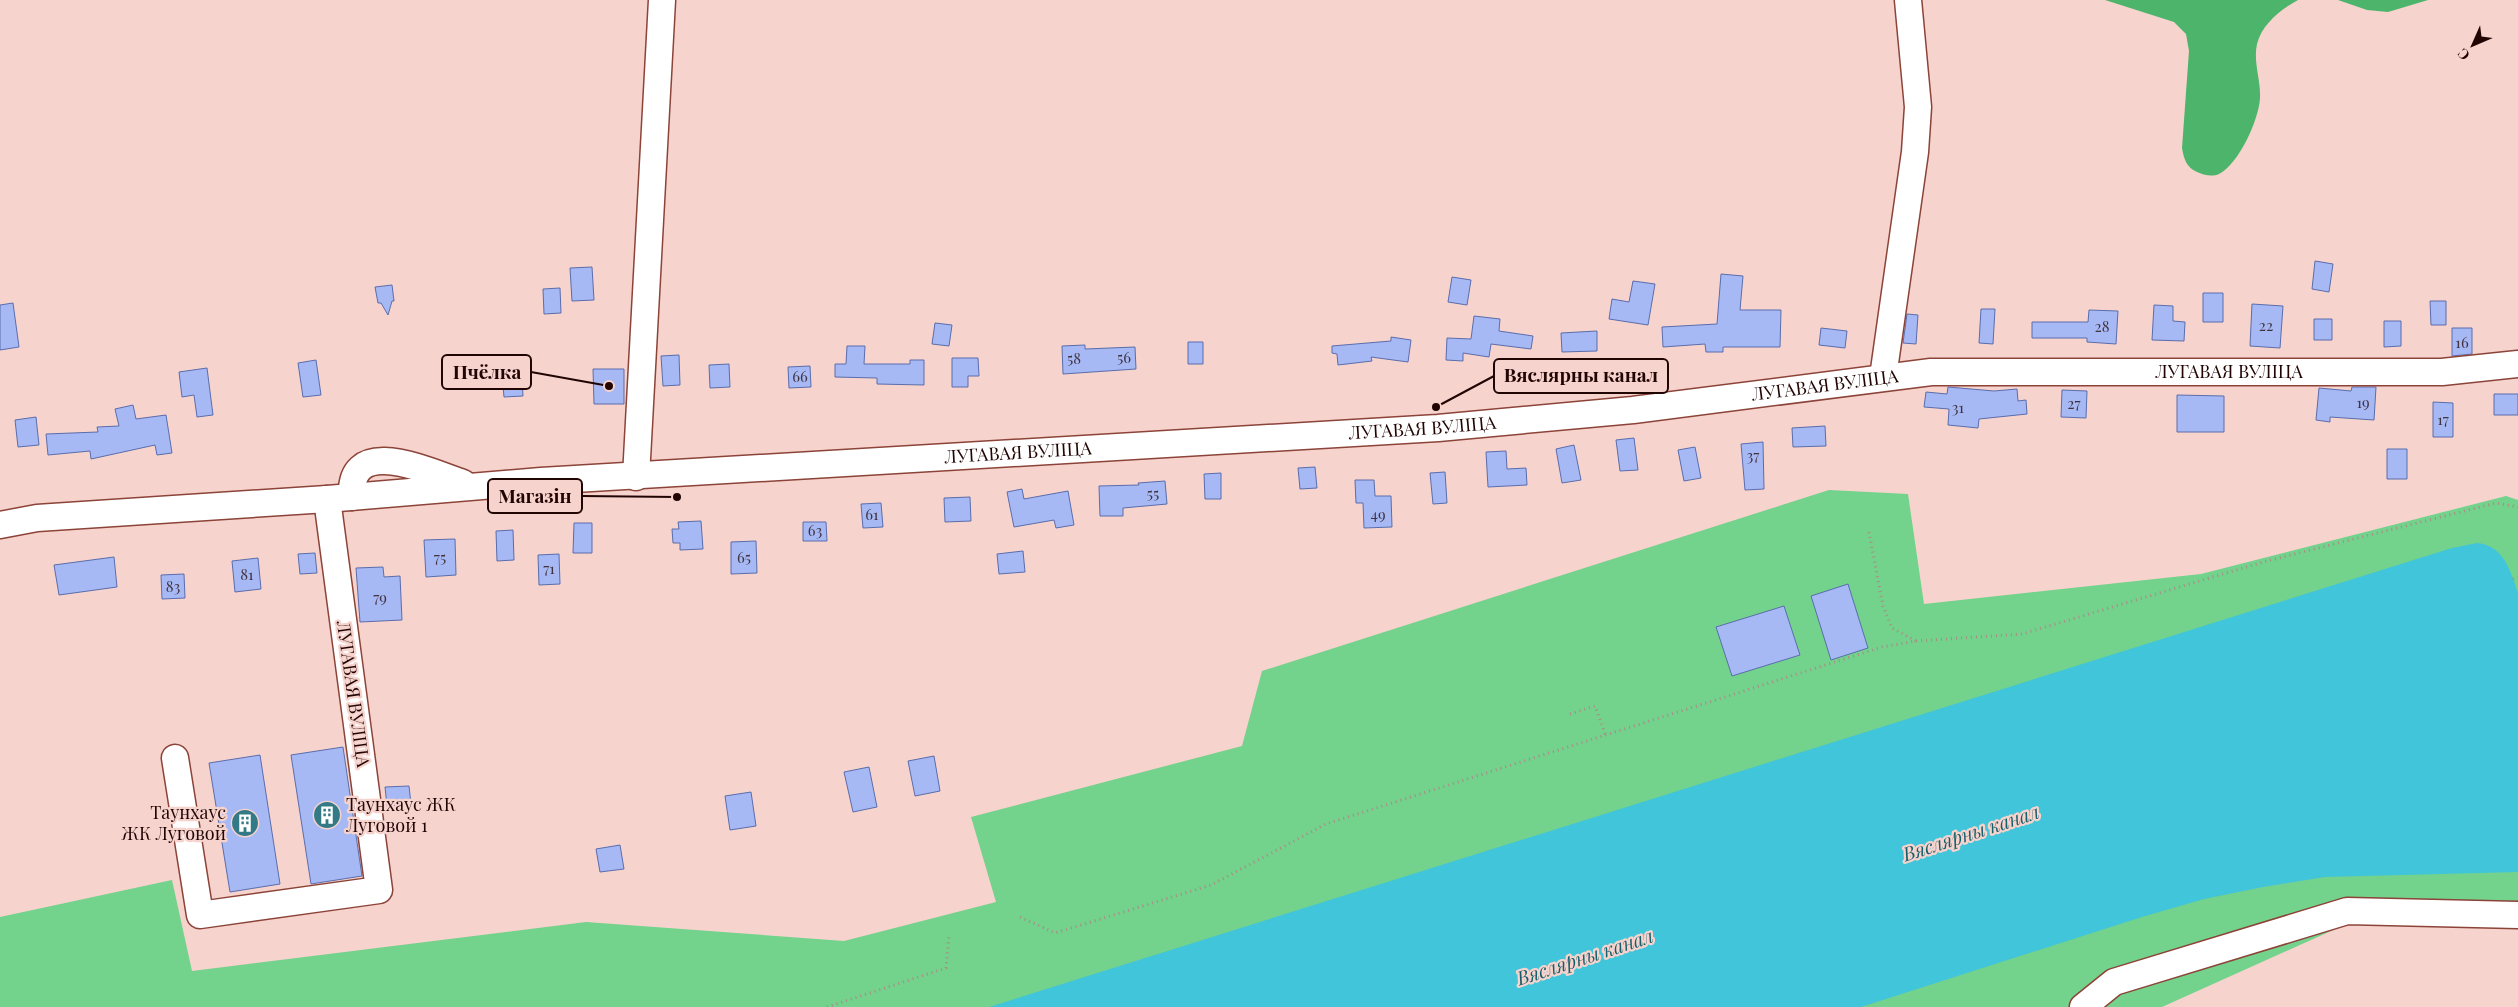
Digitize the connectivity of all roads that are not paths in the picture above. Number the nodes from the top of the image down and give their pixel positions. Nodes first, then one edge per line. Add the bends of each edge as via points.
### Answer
1 (662, 0) edge
2 (1908, 0) edge
3 (2518, 364) edge
4 (1883, 378) junction
5 (636, 477) junction
6 (473, 486) junction
7 (339, 498) junction
8 (0, 525) edge
9 (175, 758) dead end
10 (2518, 915) edge
11 (2083, 1007) edge

1 - 5 street
2 - 4 street via 1918,107
3 - 4 street, ЛУГАВАЯ ВУЛІЦА via 2442,372 1931,372
4 - 5 street, ЛУГАВАЯ ВУЛІЦА via 1634,410 1438,428
5 - 6 street, ЛУГАВАЯ ВУЛІЦА
6 - 7 street, ЛУГАВАЯ ВУЛІЦА
6 - 7 street via 397,461 380,459 359,470 351,486
7 - 8 street, ЛУГАВАЯ ВУЛІЦА via 38,518
7 - 9 street, ЛУГАВАЯ ВУЛІЦА via 379,890 200,915
10 - 11 street via 2347,912 2114,982

